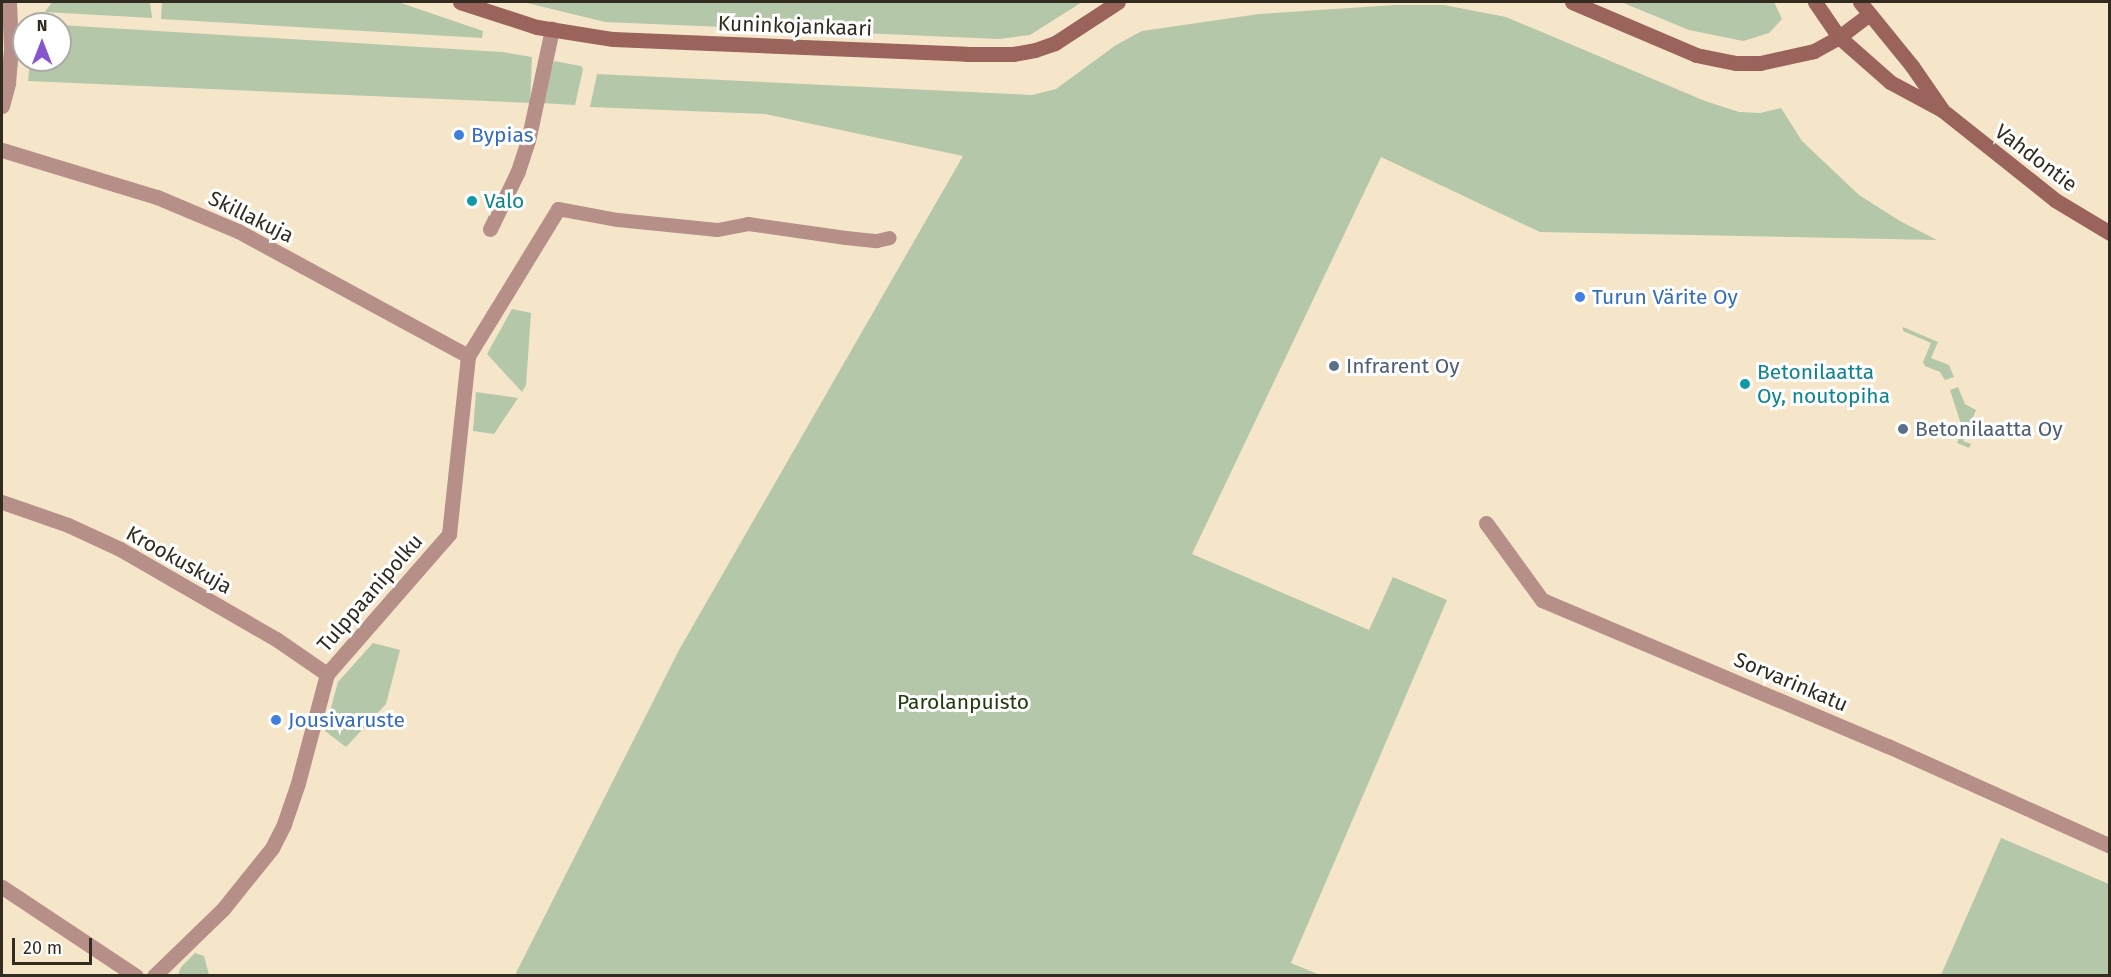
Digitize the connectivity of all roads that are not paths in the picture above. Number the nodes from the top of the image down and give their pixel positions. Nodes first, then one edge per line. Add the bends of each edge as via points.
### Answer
1 (9, 2) edge
2 (460, 2) edge
3 (1118, 2) edge
4 (1572, 2) edge
5 (1815, 2) edge
6 (1864, 8) edge
7 (552, 29) junction
8 (1839, 37) junction
9 (2, 106) edge
10 (1942, 110) junction
11 (2, 150) edge
12 (558, 209) joint
13 (490, 229) dead end
14 (2109, 233) edge
15 (890, 238) dead end
16 (468, 356) junction
17 (2, 502) edge
18 (1486, 523) dead end
19 (327, 674) junction
20 (2109, 846) edge
21 (2, 886) edge
22 (136, 975) edge
23 (154, 975) edge

1 - 9 street via 11,48
2 - 7 street, Kuninkojankaari
3 - 7 street, Kuninkojankaari via 1055,43 1013,54 613,39
4 - 8 street via 1718,62 1760,63 1790,58 1814,51
5 - 8 street, Vahdontie
6 - 8 street
6 - 10 street, Vahdontie
7 - 13 street via 528,141
8 - 10 street, Vahdontie via 1890,82
10 - 14 street, Vahdontie via 2055,200
11 - 16 street, Skillakuja via 147,194 238,231
12 - 15 lane via 618,220 718,230 748,224 846,238
12 - 16 street, Tulppaanipolku
16 - 19 street, Tulppaanipolku via 449,534
17 - 19 street, Krookuskuja via 68,525 120,549 276,639
18 - 20 street, Sorvarinkatu via 1542,600 1888,746
19 - 23 street, Tulppaanipolku via 298,783 272,848 223,909
21 - 22 street

